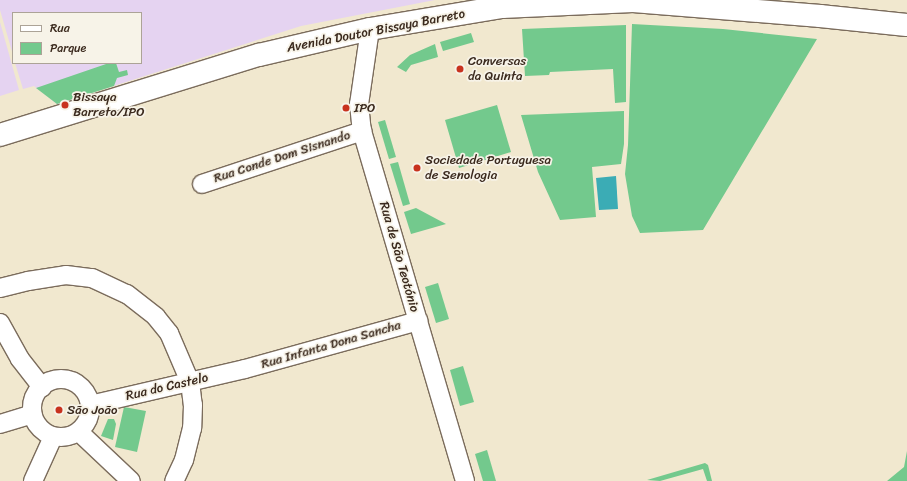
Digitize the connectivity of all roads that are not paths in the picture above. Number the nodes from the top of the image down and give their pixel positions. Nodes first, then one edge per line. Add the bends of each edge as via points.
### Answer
1 (907, 25) edge
2 (370, 29) junction
3 (362, 131) junction
4 (0, 135) edge
5 (202, 184) dead end
6 (0, 288) edge
7 (418, 321) junction
8 (0, 324) edge
9 (245, 369) joint
10 (190, 382) junction
11 (42, 387) junction
12 (90, 405) junction
13 (33, 414) junction
14 (0, 424) edge
15 (79, 432) junction
16 (53, 437) junction
17 (33, 481) edge
18 (131, 481) edge
19 (174, 481) edge
20 (465, 481) edge

1 - 2 street, Avenida Doutor Bissaya Barreto via 633,1 502,7
2 - 3 street, Rua de São Teotónio via 359,104
2 - 4 street, Avenida Doutor Bissaya Barreto via 259,55
3 - 5 street, Rua Conde Dom Sisnando
3 - 7 street, Rua de São Teotónio
6 - 10 street via 66,275 92,278 127,294 156,317 169,333
7 - 9 street, Rua Infanta Dona Sancha
7 - 20 street, Rua de São Teotónio
8 - 11 street via 20,359
9 - 10 street, Rua do Castelo
10 - 12 street, Rua do Castelo
10 - 19 street via 194,405 192,428 184,460
11 - 12 street via 53,380 77,384 86,393
11 - 13 street via 36,395
12 - 15 street via 88,420
13 - 14 street
13 - 16 street via 40,428
15 - 16 street via 71,436
15 - 18 street
16 - 17 street

